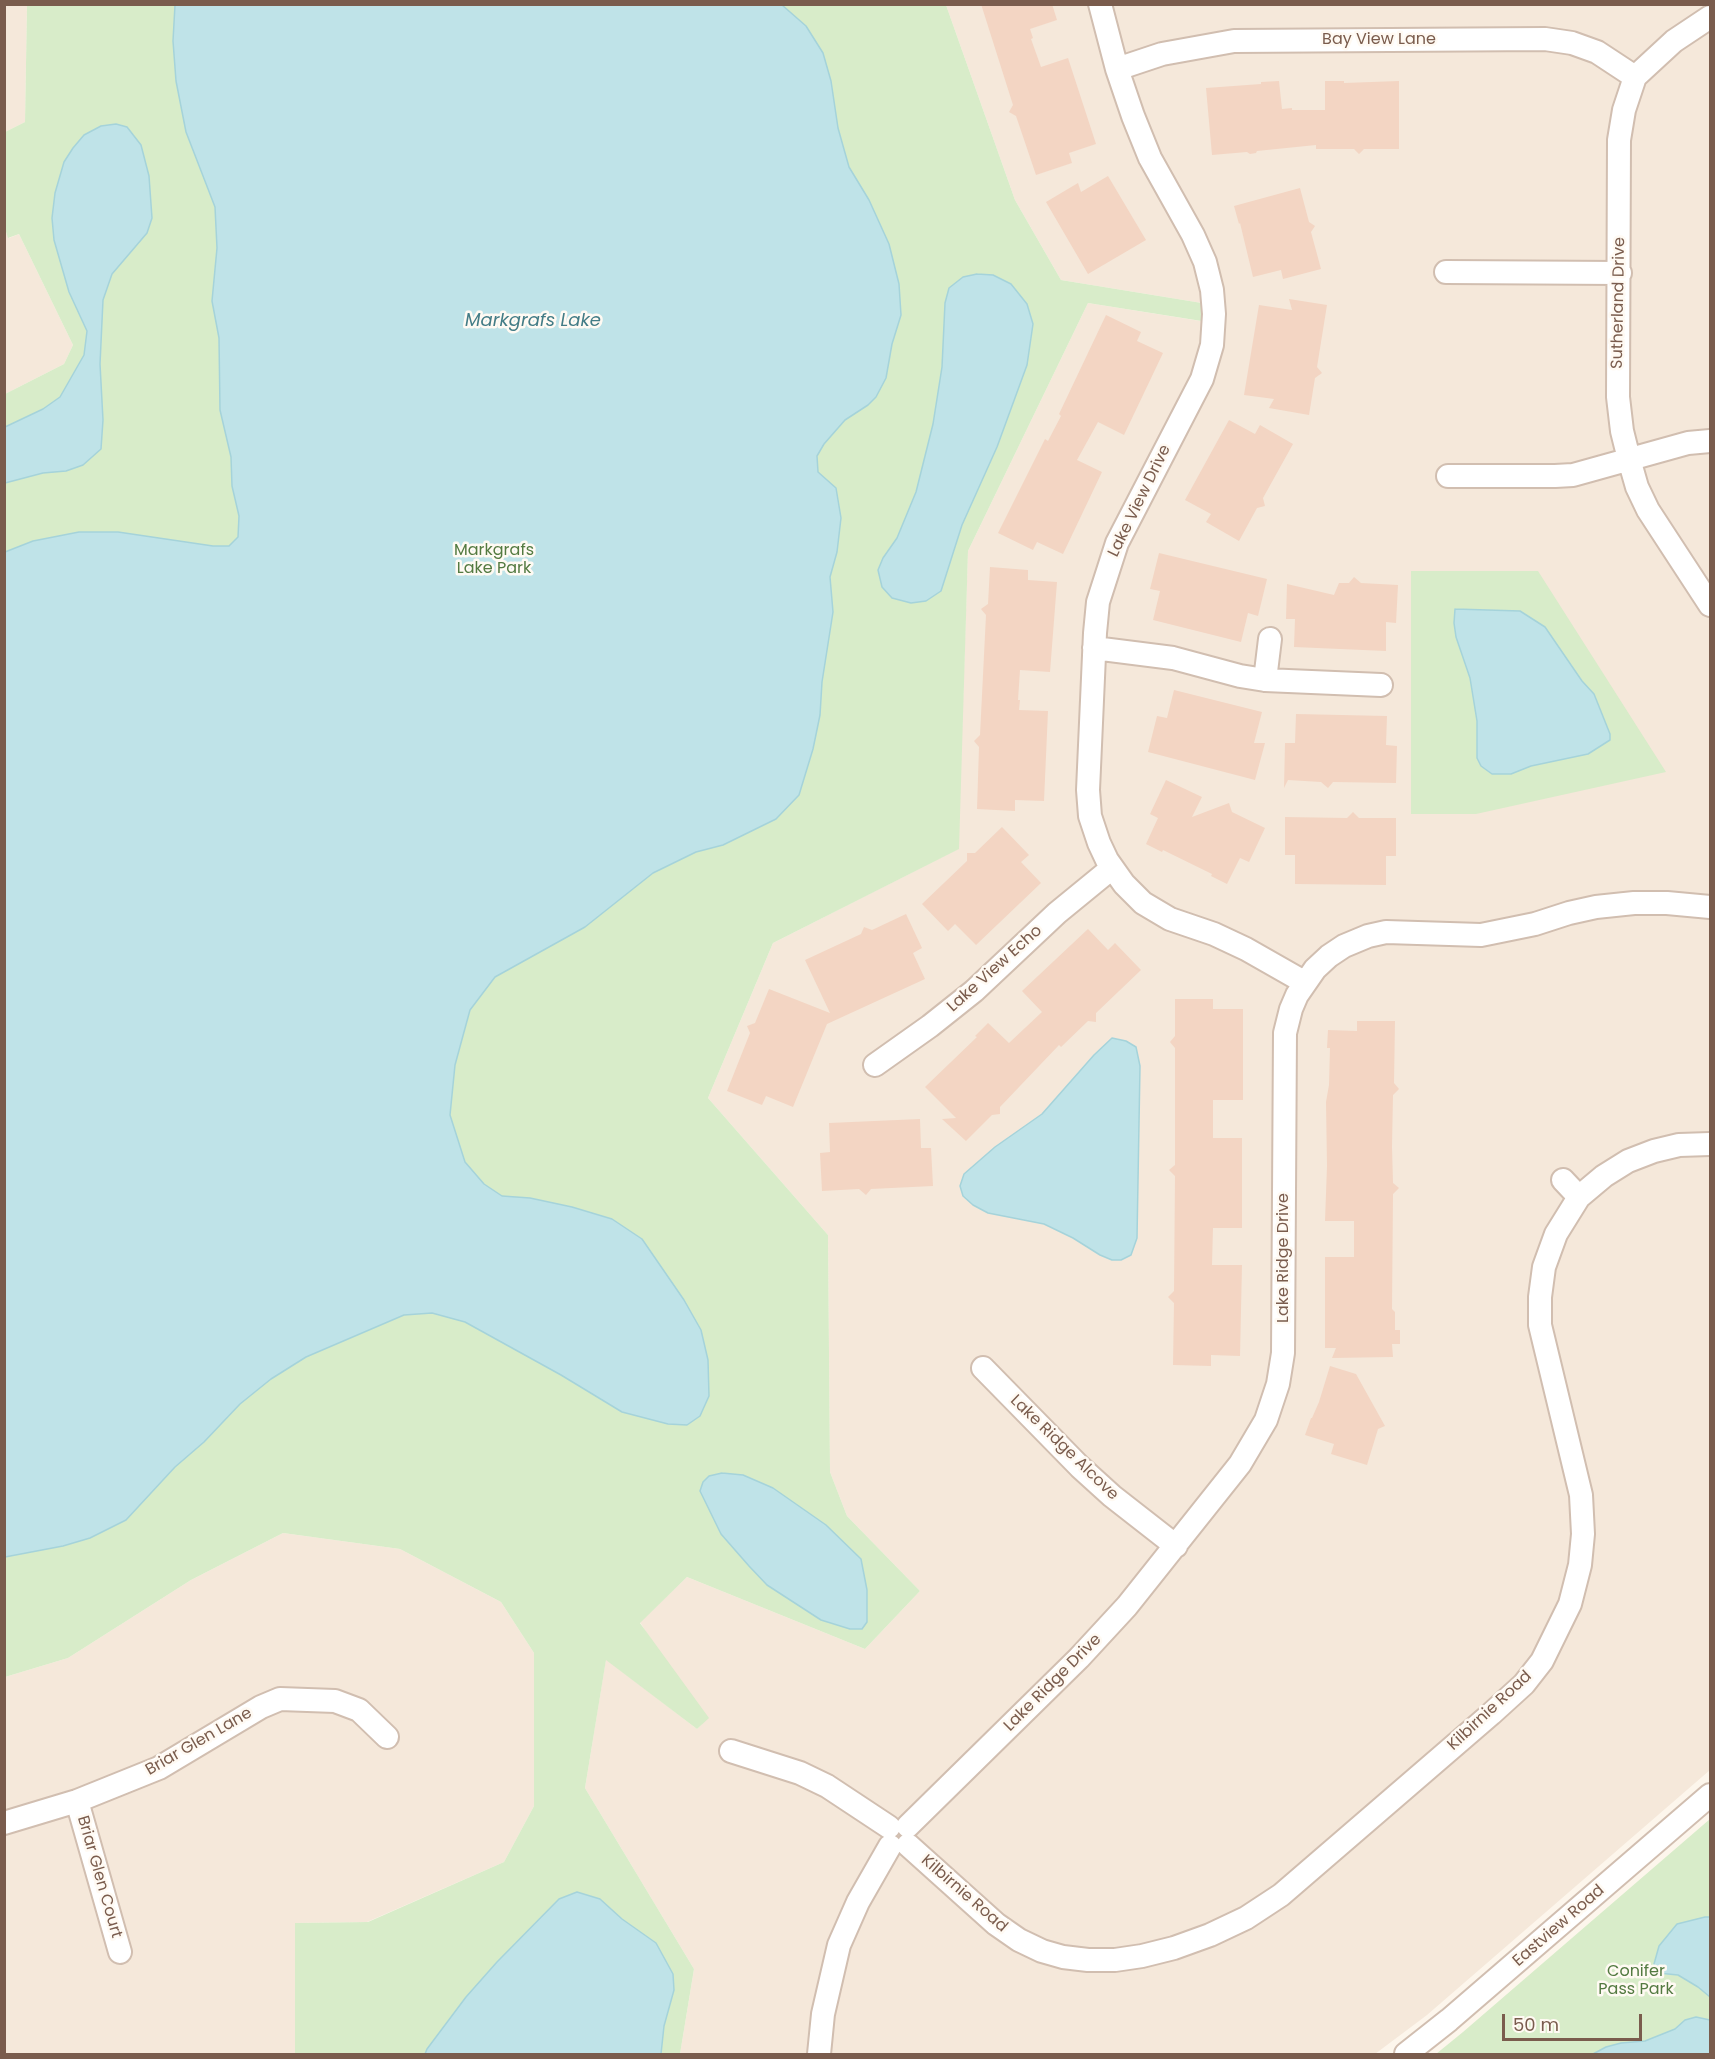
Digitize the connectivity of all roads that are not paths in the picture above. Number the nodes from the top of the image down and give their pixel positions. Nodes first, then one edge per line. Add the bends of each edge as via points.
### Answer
1 (1100, 4) edge
2 (1710, 17) edge
3 (1117, 69) junction
4 (1635, 77) junction
5 (1446, 272) dead end
6 (1620, 273) junction
7 (1710, 441) edge
8 (1629, 459) junction
9 (1448, 476) dead end
10 (1710, 605) edge
11 (1270, 639) dead end
12 (1094, 648) junction
13 (1265, 680) junction
14 (1381, 685) dead end
15 (1112, 868) junction
16 (1710, 907) edge
17 (1304, 982) junction
18 (875, 1065) dead end
19 (1710, 1144) edge
20 (1563, 1180) dead end
21 (1579, 1197) junction
22 (983, 1368) dead end
23 (1176, 1546) junction
24 (387, 1737) dead end
25 (731, 1752) dead end
26 (1710, 1795) edge
27 (77, 1801) junction
28 (4, 1823) edge
29 (899, 1836) junction
30 (120, 1952) dead end
31 (819, 2055) edge
32 (1406, 2055) edge

1 - 3 street, Lake View Drive
2 - 4 street, Sutherland Drive via 1674,41
3 - 4 street, Bay View Lane via 1162,54 1234,41 1545,39 1597,52
3 - 12 street, Lake View Drive via 1150,158 1205,262 1214,314 1212,345 1202,379 1109,564 1098,602
4 - 6 street, Sutherland Drive via 1624,110 1620,140
5 - 6 street
6 - 8 street, Sutherland Drive via 1618,397
7 - 8 street
8 - 9 street via 1555,477
8 - 10 street, Sutherland Drive via 1648,510
11 - 13 street
12 - 13 street via 1164,656
12 - 15 street, Lake View Drive via 1089,807 1099,843
13 - 14 street
15 - 17 street, Lake View Drive via 1130,891 1157,912 1246,949
15 - 18 street, Lake View Echo via 1057,913 974,991
16 - 17 street, Lake Ridge Drive via 1634,903 1596,907 1481,935 1376,934 1336,951
17 - 23 street, Lake Ridge Drive via 1291,1009 1286,1033 1283,1341 1278,1384 1269,1413 1249,1451
19 - 21 street, Kilbirnie Road via 1679,1145 1628,1161
20 - 21 street
21 - 29 street, Kilbirnie Road via 1556,1234 1544,1267 1540,1325 1581,1495 1580,1565 1570,1604 1556,1636 1524,1684 1281,1895 1246,1918 1174,1948 1115,1960 1088,1960 1042,1951 996,1924
22 - 23 street, Lake Ridge Alcove via 1080,1467
23 - 29 street, Lake Ridge Drive via 1079,1658
24 - 27 street, Briar Glen Lane via 359,1710 335,1701 280,1699 159,1768
25 - 29 street, Kilbirnie Road via 827,1786
26 - 32 street, Eastview Road
27 - 28 street, Briar Glen Lane
27 - 30 street, Briar Glen Court
29 - 31 street, Lake Ridge Drive via 858,1902 839,1945 823,2014

